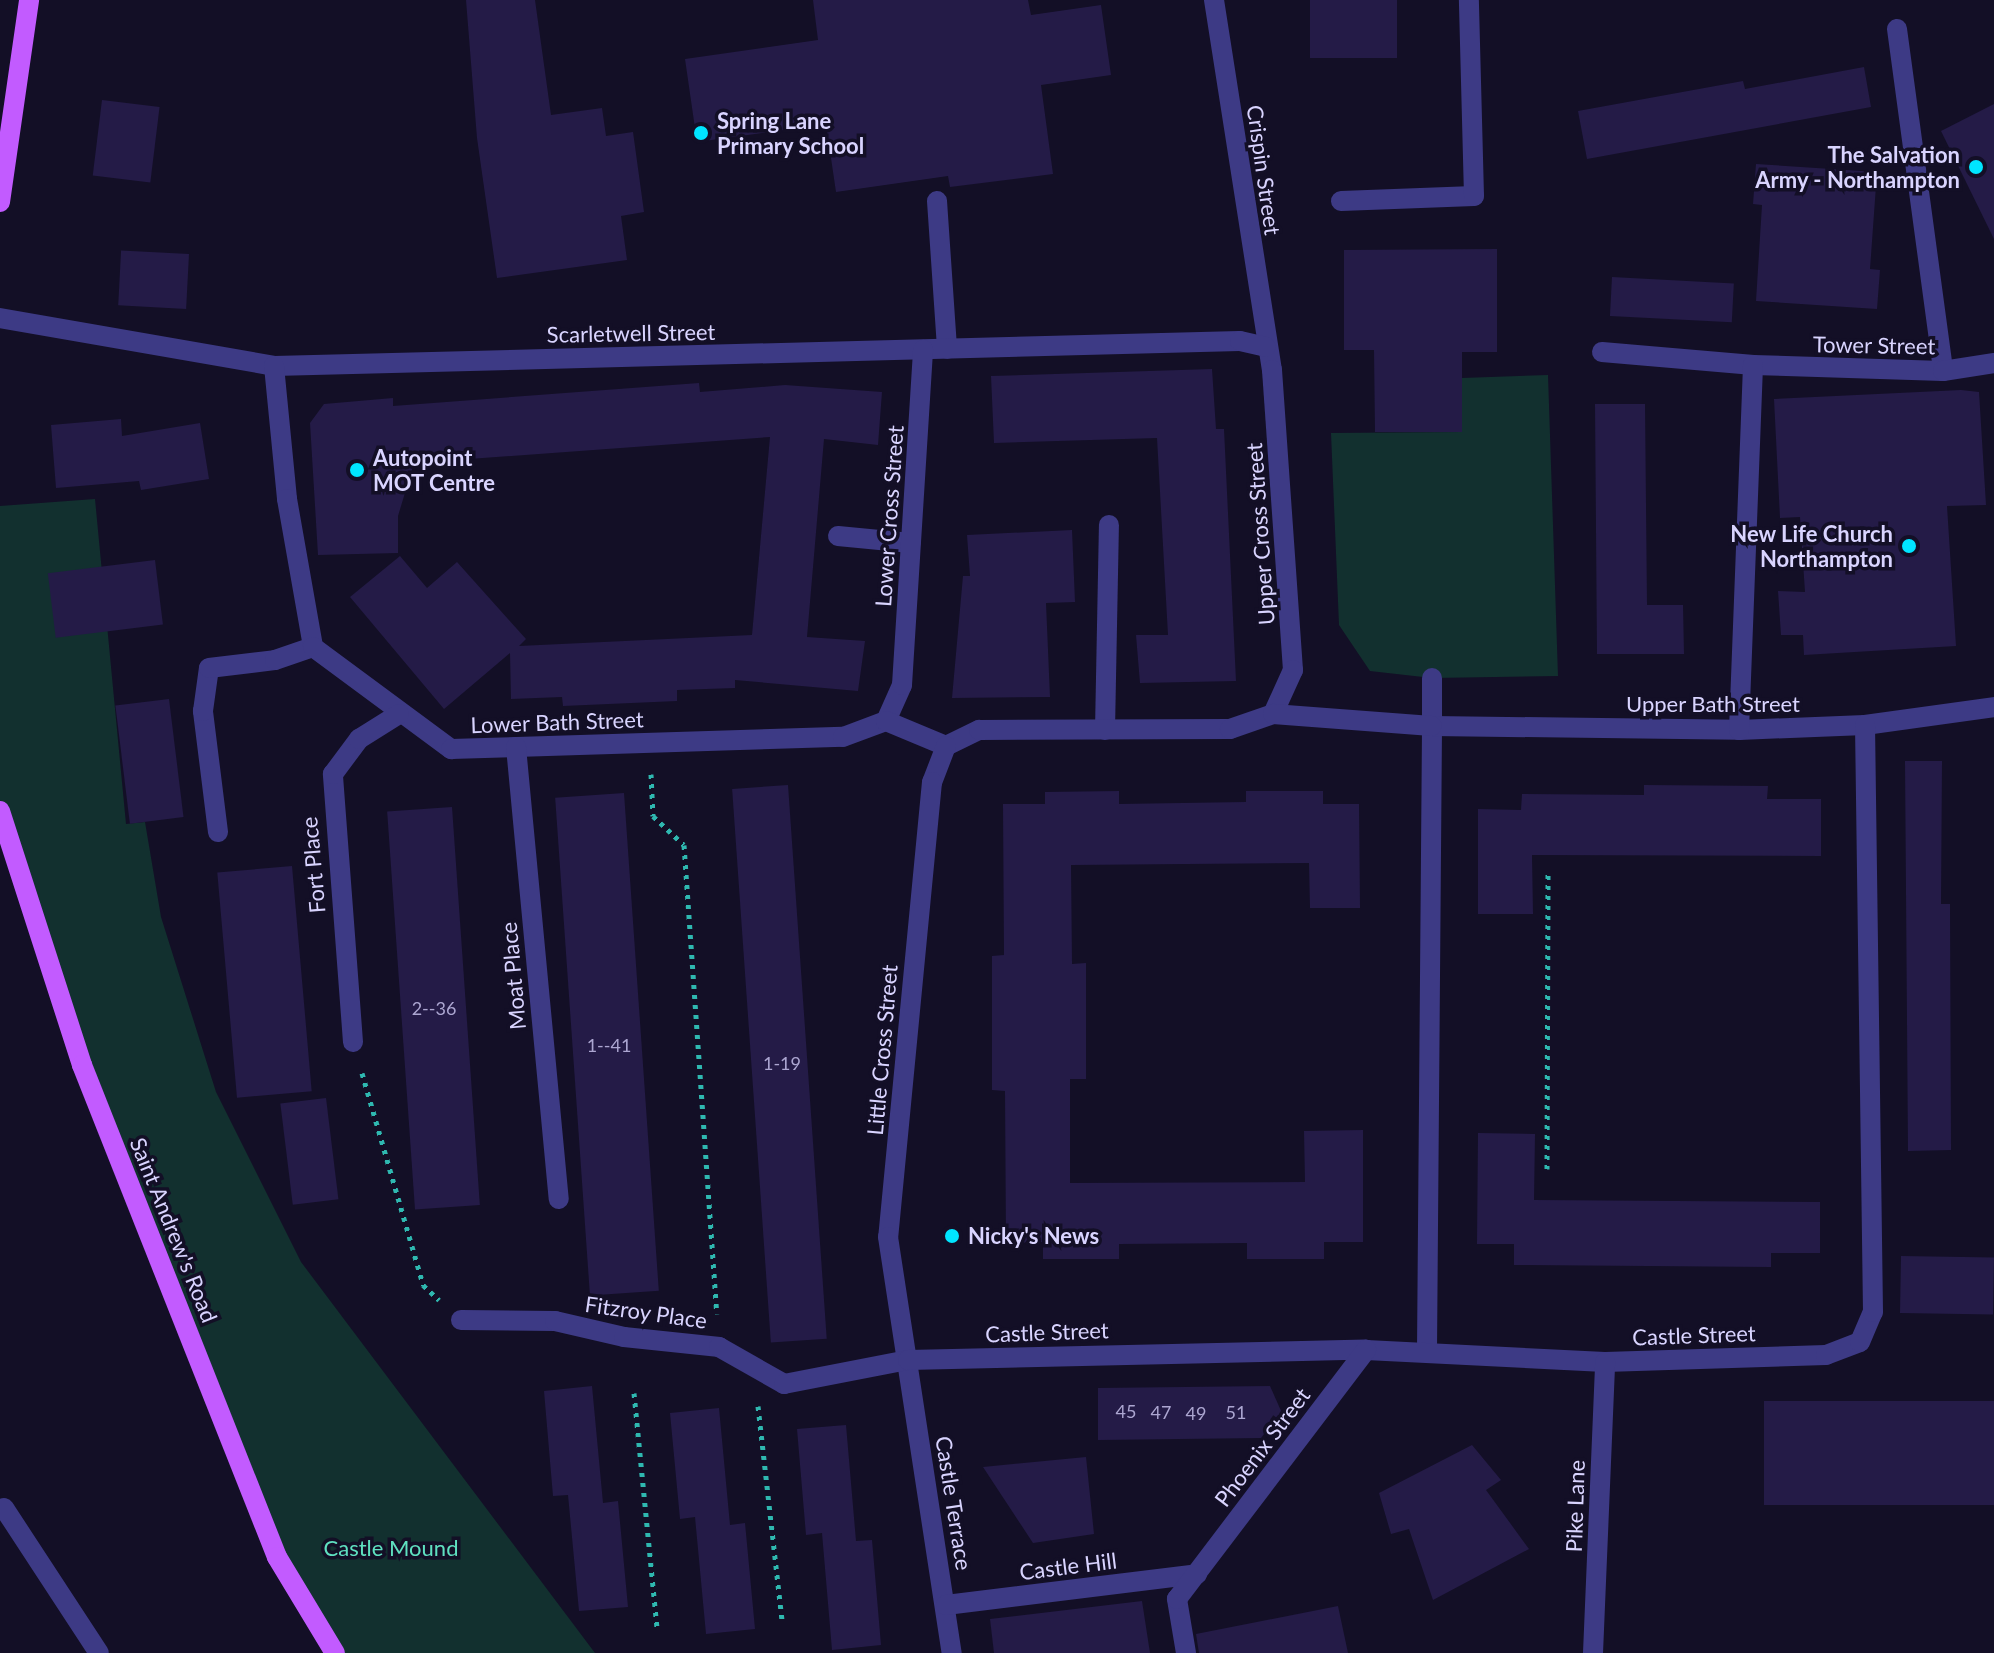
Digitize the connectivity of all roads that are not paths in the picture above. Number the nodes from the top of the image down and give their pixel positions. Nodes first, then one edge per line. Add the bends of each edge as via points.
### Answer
1 (29, 0) edge
2 (1214, 0) edge
3 (1469, 0) edge
4 (1897, 29) dead end
5 (937, 201) dead end
6 (1341, 201) dead end
7 (0, 202) edge
8 (0, 318) edge
9 (1265, 347) junction
10 (947, 349) junction
11 (923, 350) junction
12 (1602, 352) dead end
13 (1994, 363) edge
14 (1753, 365) junction
15 (274, 366) junction
16 (1943, 371) junction
17 (1109, 525) dead end
18 (838, 536) dead end
19 (911, 543) junction
20 (313, 647) junction
21 (1432, 678) dead end
22 (1994, 707) edge
23 (399, 714) junction
24 (1273, 714) junction
25 (886, 721) junction
26 (1865, 725) junction
27 (1432, 726) junction
28 (1105, 730) junction
29 (1739, 730) junction
30 (946, 746) junction
31 (516, 747) junction
32 (0, 811) edge
33 (218, 832) dead end
34 (353, 1042) road end
35 (559, 1199) dead end
36 (461, 1320) road end
37 (1366, 1350) junction
38 (1427, 1351) junction
39 (908, 1360) junction
40 (1605, 1362) junction
41 (4, 1508) dead end
42 (1197, 1574) junction
43 (946, 1605) junction
44 (99, 1653) edge
45 (335, 1653) edge
46 (952, 1653) edge
47 (1186, 1653) edge
48 (1593, 1653) edge

1 - 7 main road
2 - 9 street, Crispin Street
3 - 6 street via 1474,196
4 - 16 street
5 - 10 street
8 - 15 street, Scarletwell Street
9 - 10 street, Scarletwell Street via 1240,341
9 - 24 street, Upper Cross Street via 1272,370 1293,670
10 - 11 street, Scarletwell Street
11 - 15 street, Scarletwell Street
11 - 19 street, Lower Cross Street
12 - 14 street, Tower Street
13 - 16 street, Tower Street
14 - 16 street, Tower Street
14 - 29 street
15 - 20 street via 287,499
17 - 28 street
18 - 19 street
19 - 25 street, Lower Cross Street via 902,685
20 - 23 street, Lower Bath Street
20 - 33 street via 275,660 209,668 203,711
21 - 27 street
22 - 26 street, Upper Bath Street
23 - 31 street, Lower Bath Street via 451,749
23 - 34 street, Fort Place via 359,739 333,774
24 - 27 street, Upper Bath Street
24 - 28 street, Upper Bath Street via 1230,729
25 - 30 street
25 - 31 street, Lower Bath Street via 843,737
26 - 29 street, Upper Bath Street
26 - 40 street, Castle Street via 1873,1312 1869,1322 1860,1342 1826,1355
27 - 29 street, Upper Bath Street
27 - 38 street
28 - 30 street, Upper Bath Street via 979,730
30 - 39 street, Little Cross Street via 932,782 888,1237
31 - 35 street, Moat Place
32 - 45 main road, Saint Andrew's Road via 82,1065 277,1557
36 - 39 street, Fitzroy Place via 555,1321 624,1337 719,1347 784,1384
37 - 38 street, Castle Street
37 - 39 street, Castle Street
37 - 42 street, Phoenix Street
38 - 40 street, Castle Street
39 - 43 street, Castle Terrace
40 - 48 street, Pike Lane
41 - 44 street
42 - 43 street, Castle Hill
42 - 47 street, Phoenix Street via 1177,1599
43 - 46 street, Castle Terrace

